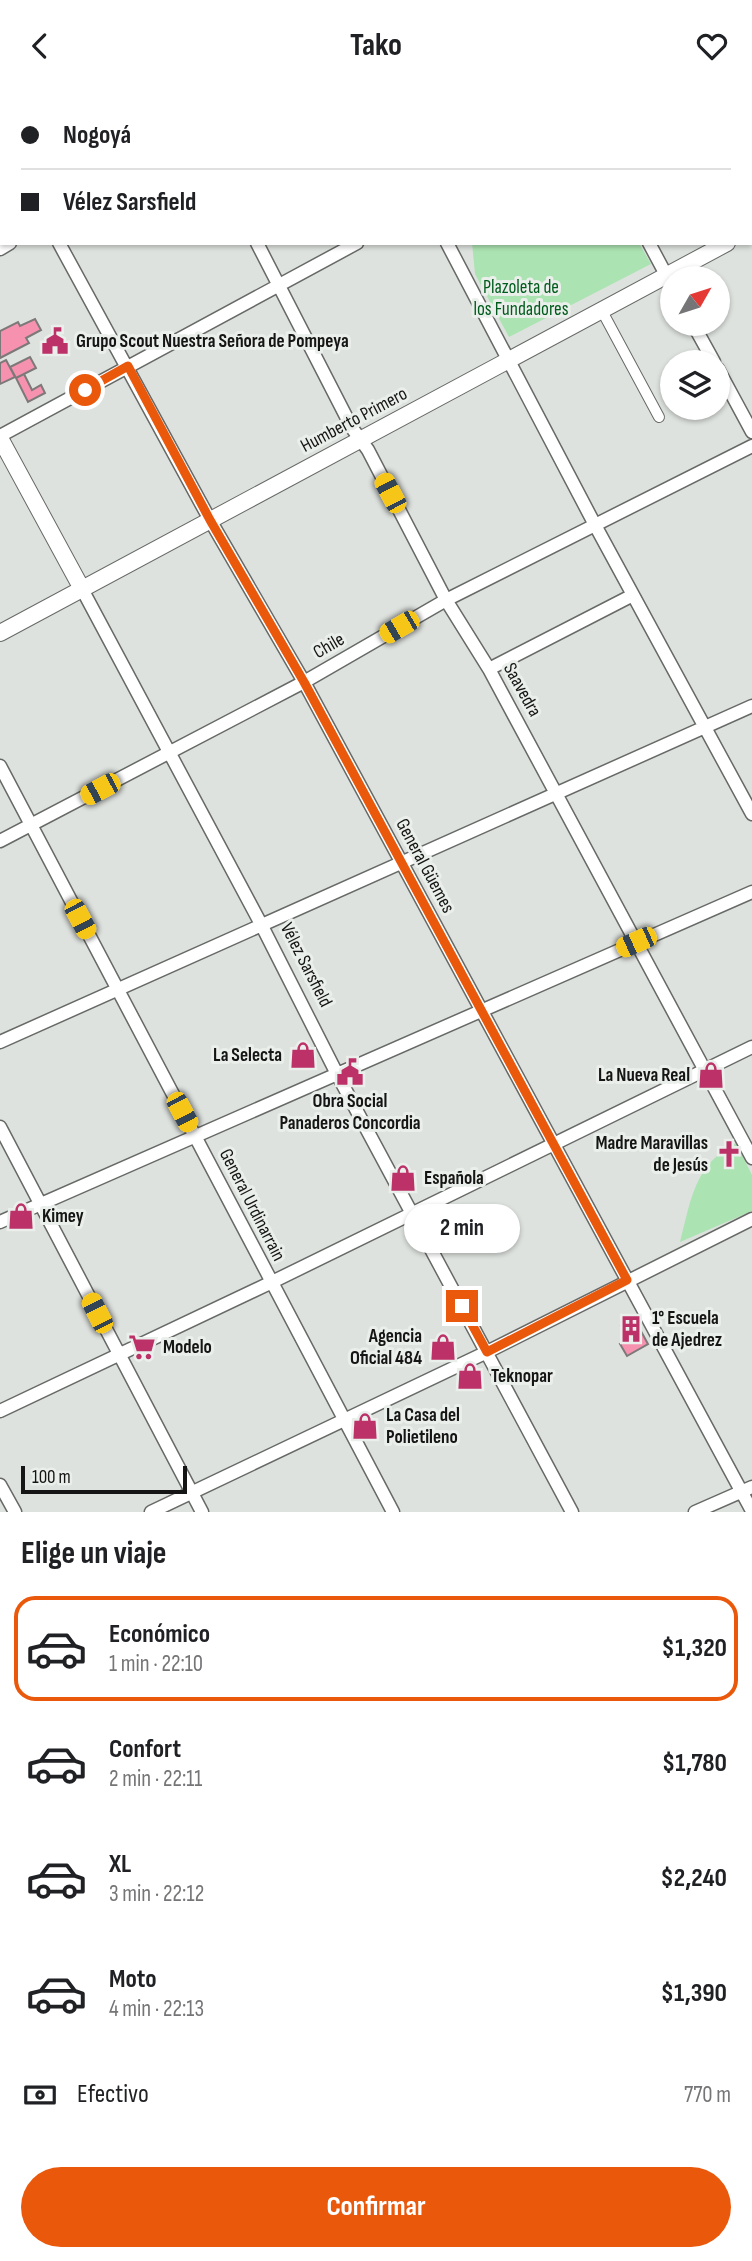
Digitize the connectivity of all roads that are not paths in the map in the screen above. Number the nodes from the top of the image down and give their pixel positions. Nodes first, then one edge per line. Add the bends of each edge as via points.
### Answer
1 (60, 245) edge
2 (258, 245) edge
3 (353, 245) edge
4 (448, 245) edge
5 (650, 245) edge
6 (724, 245) edge
7 (661, 266) edge
8 (692, 266) edge
9 (660, 285) edge
10 (279, 286) junction
11 (602, 311) junction
12 (508, 361) junction
13 (128, 366) junction
14 (730, 391) edge
15 (659, 417) dead end
16 (752, 432) edge
17 (0, 437) edge
18 (360, 441) junction
19 (752, 446) edge
20 (210, 520) junction
21 (595, 525) junction
22 (82, 589) junction
23 (633, 595) junction
24 (446, 600) junction
25 (0, 633) edge
26 (489, 670) junction
27 (304, 682) junction
28 (752, 706) edge
29 (706, 728) junction
30 (170, 753) junction
31 (0, 766) edge
32 (557, 794) junction
33 (752, 814) edge
34 (31, 825) junction
35 (0, 841) edge
36 (402, 863) junction
37 (752, 893) edge
38 (262, 926) junction
39 (636, 942) junction
40 (117, 989) junction
41 (482, 1011) junction
42 (0, 1042) edge
43 (752, 1047) edge
44 (705, 1071) junction
45 (337, 1074) junction
46 (0, 1127) edge
47 (195, 1137) junction
48 (553, 1146) junction
49 (752, 1158) edge
50 (41, 1205) junction
51 (411, 1213) junction
52 (752, 1219) edge
53 (0, 1222) edge
54 (627, 1280) junction
55 (270, 1283) junction
56 (487, 1352) junction
57 (120, 1356) junction
58 (0, 1411) edge
59 (344, 1420) junction
60 (0, 1485) edge
61 (747, 1489) edge
62 (191, 1492) junction
63 (752, 1511) edge
64 (15, 1512) edge
65 (151, 1512) edge
66 (202, 1512) edge
67 (393, 1512) edge
68 (572, 1512) edge
69 (695, 1512) edge

1 - 13 street, General Güemes
2 - 10 street, Saavedra
3 - 10 street
4 - 12 street
5 - 7 street
6 - 8 street, Humberto Primero
9 - 11 street, Humberto Primero
10 - 13 street
10 - 18 street, Saavedra
11 - 12 street, Humberto Primero
11 - 15 street
12 - 18 street, Humberto Primero
12 - 21 street
13 - 17 street
13 - 20 street, General Güemes
14 - 16 street
17 - 22 street, Vélez Sarsfield
18 - 20 street, Humberto Primero
18 - 24 street, Saavedra
19 - 21 street, Chile
20 - 22 street, Humberto Primero
20 - 27 street, General Güemes
21 - 23 street
21 - 24 street, Chile
22 - 25 street, Humberto Primero
22 - 30 street, Vélez Sarsfield
23 - 26 street
23 - 29 street
24 - 26 street, Saavedra
24 - 27 street, Chile
26 - 32 street, Saavedra
27 - 30 street, Chile
27 - 36 street, General Güemes
28 - 29 street
29 - 32 street
29 - 33 street
30 - 34 street, Chile
30 - 38 street, Vélez Sarsfield
31 - 34 street, General Urdinarrain
32 - 36 street
32 - 39 street, Saavedra
34 - 35 street, Chile
34 - 40 street, General Urdinarrain
36 - 38 street
36 - 41 street, General Güemes
37 - 39 street
38 - 40 street
38 - 45 street, Vélez Sarsfield
39 - 41 street
39 - 44 street, Saavedra
40 - 42 street
40 - 47 street, General Urdinarrain
41 - 45 street
41 - 48 street, General Güemes
43 - 44 street
44 - 48 street
44 - 49 street, Saavedra
45 - 47 street
45 - 51 street, Vélez Sarsfield
46 - 50 street
47 - 50 street
47 - 55 street, General Urdinarrain
48 - 51 street
48 - 54 street, General Güemes
50 - 53 street
50 - 57 street
51 - 55 street
51 - 56 street, Vélez Sarsfield
52 - 54 street
54 - 56 street
54 - 61 street, General Güemes
55 - 57 street
55 - 59 street, General Urdinarrain
56 - 59 street
56 - 68 street, Vélez Sarsfield
57 - 58 street
57 - 62 street
59 - 62 street
59 - 67 street, General Urdinarrain
60 - 64 street
61 - 63 street, General Güemes
61 - 69 street
62 - 65 street
62 - 66 street

